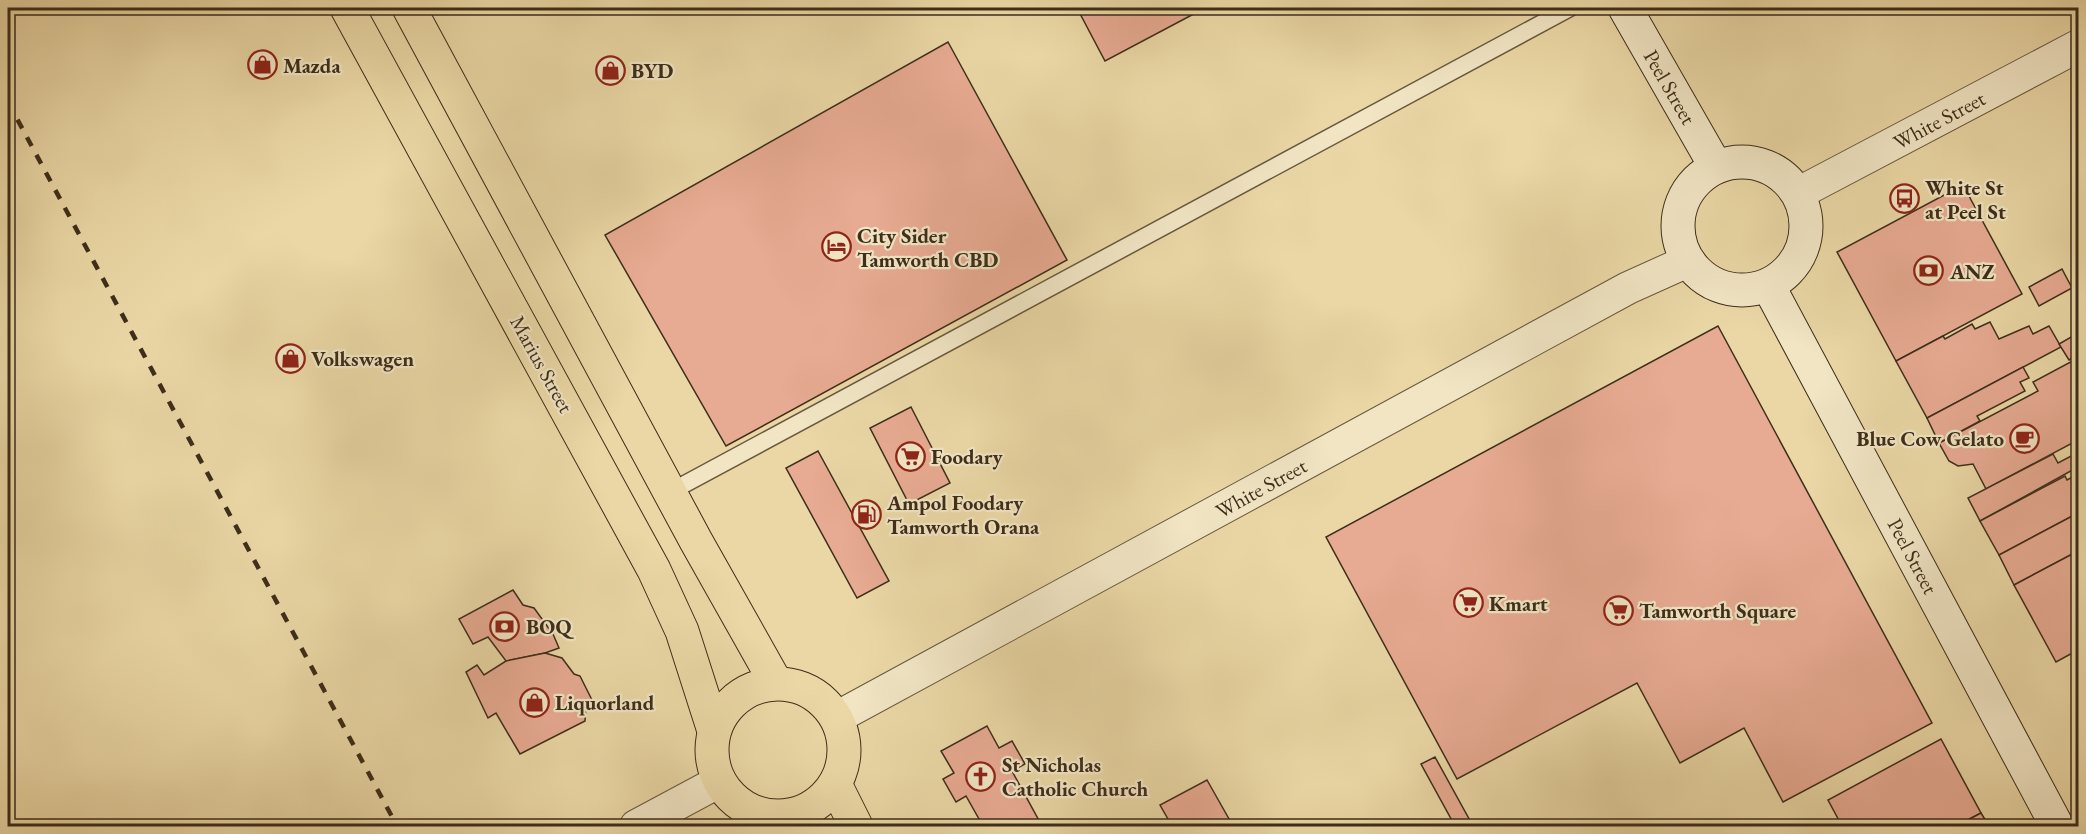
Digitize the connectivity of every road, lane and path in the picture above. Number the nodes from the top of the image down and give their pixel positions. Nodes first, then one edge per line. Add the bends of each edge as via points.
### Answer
1 (347, 8) edge
2 (409, 8) edge
3 (1570, 8) edge
4 (1625, 8) edge
5 (2079, 46) edge
6 (1716, 167) junction
7 (1799, 193) junction
8 (1688, 261) junction
9 (1769, 287) junction
10 (670, 492) junction
11 (776, 683) junction
12 (836, 718) junction
13 (714, 731) junction
14 (720, 782) junction
15 (834, 784) junction
16 (779, 821) edge
17 (636, 826) edge
18 (856, 826) edge
19 (2057, 826) edge

1 - 13 main road, Marius Street via 654,570 682,630
2 - 10 main road
3 - 10 lane
4 - 6 main road, Peel Street
5 - 7 street, White Street
6 - 7 main road via 1737,162 1759,164 1779,174
6 - 8 main road via 1695,182 1683,200 1677,225
7 - 9 main road via 1805,219 1804,239 1786,274
8 - 9 main road via 1703,277 1724,287 1746,291
8 - 12 street, White Street via 1628,288
9 - 19 main road, Peel Street
10 - 11 main road
11 - 12 main road via 811,693
11 - 13 main road via 755,687 737,697 723,712
12 - 15 main road via 843,739 843,762
13 - 14 main road via 712,757
14 - 16 main road via 734,799
14 - 17 street
15 - 16 main road via 810,808
15 - 18 main road

